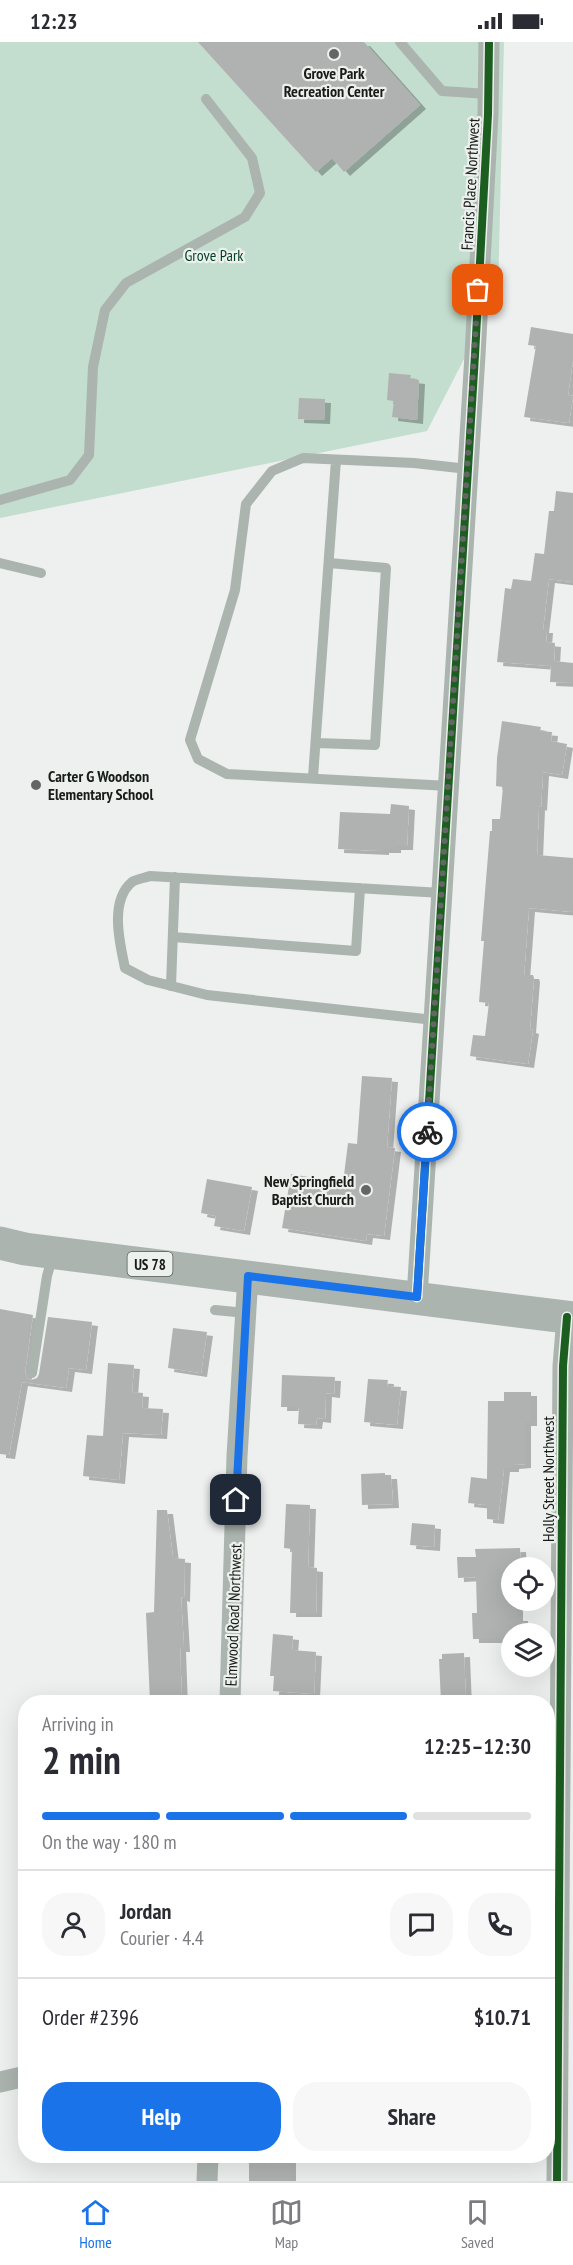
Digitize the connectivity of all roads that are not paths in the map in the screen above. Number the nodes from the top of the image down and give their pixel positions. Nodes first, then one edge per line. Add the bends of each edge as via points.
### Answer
1 (400, 42) edge
2 (489, 42) edge
3 (488, 94) junction
4 (206, 99) dead end
5 (336, 460) junction
6 (468, 469) junction
7 (0, 500) edge
8 (0, 563) edge
9 (329, 563) junction
10 (41, 573) dead end
11 (316, 743) junction
12 (313, 777) junction
13 (448, 786) junction
14 (176, 877) junction
15 (360, 888) junction
16 (442, 893) junction
17 (173, 937) junction
18 (171, 986) junction
19 (434, 1020) junction
20 (0, 1243) edge
21 (54, 1252) junction
22 (248, 1276) junction
23 (417, 1297) junction
24 (215, 1311) dead end
25 (246, 1313) junction
26 (570, 1317) edge
27 (32, 1373) dead end
28 (230, 1695) edge
29 (18, 2078) edge
30 (0, 2082) edge
31 (208, 2163) edge
32 (207, 2181) edge
33 (557, 2181) edge

1 - 3 lane via 442,91
2 - 3 street, Francis Place Northwest
3 - 6 street, Francis Place Northwest
4 - 7 lane via 252,158 260,193 245,217 126,283 105,310 93,367 88,455 70,480
5 - 6 lane
5 - 9 lane
5 - 12 lane via 303,458 272,471 246,504 235,591 190,740 198,759 227,774
6 - 13 street, Francis Place Northwest
8 - 10 lane
9 - 11 lane
9 - 11 lane via 386,568 375,745
11 - 12 lane
12 - 13 lane
13 - 16 street, Francis Place Northwest
14 - 15 lane
14 - 17 lane
14 - 18 lane via 150,876 132,882 122,897 117,928 125,968
15 - 16 lane
15 - 17 lane via 356,951
16 - 19 street, Francis Place Northwest
17 - 18 lane
18 - 19 lane via 207,995
19 - 23 street, Francis Place Northwest
20 - 21 main road, US 78
21 - 22 main road, US 78
21 - 27 lane
22 - 23 main road, US 78
22 - 25 street, Elmwood Road Northwest
23 - 26 main road, US 78
24 - 25 lane
25 - 28 street, Elmwood Road Northwest via 237,1456
26 - 33 street, Holly Street Northwest via 563,1366
29 - 30 street
31 - 32 street

